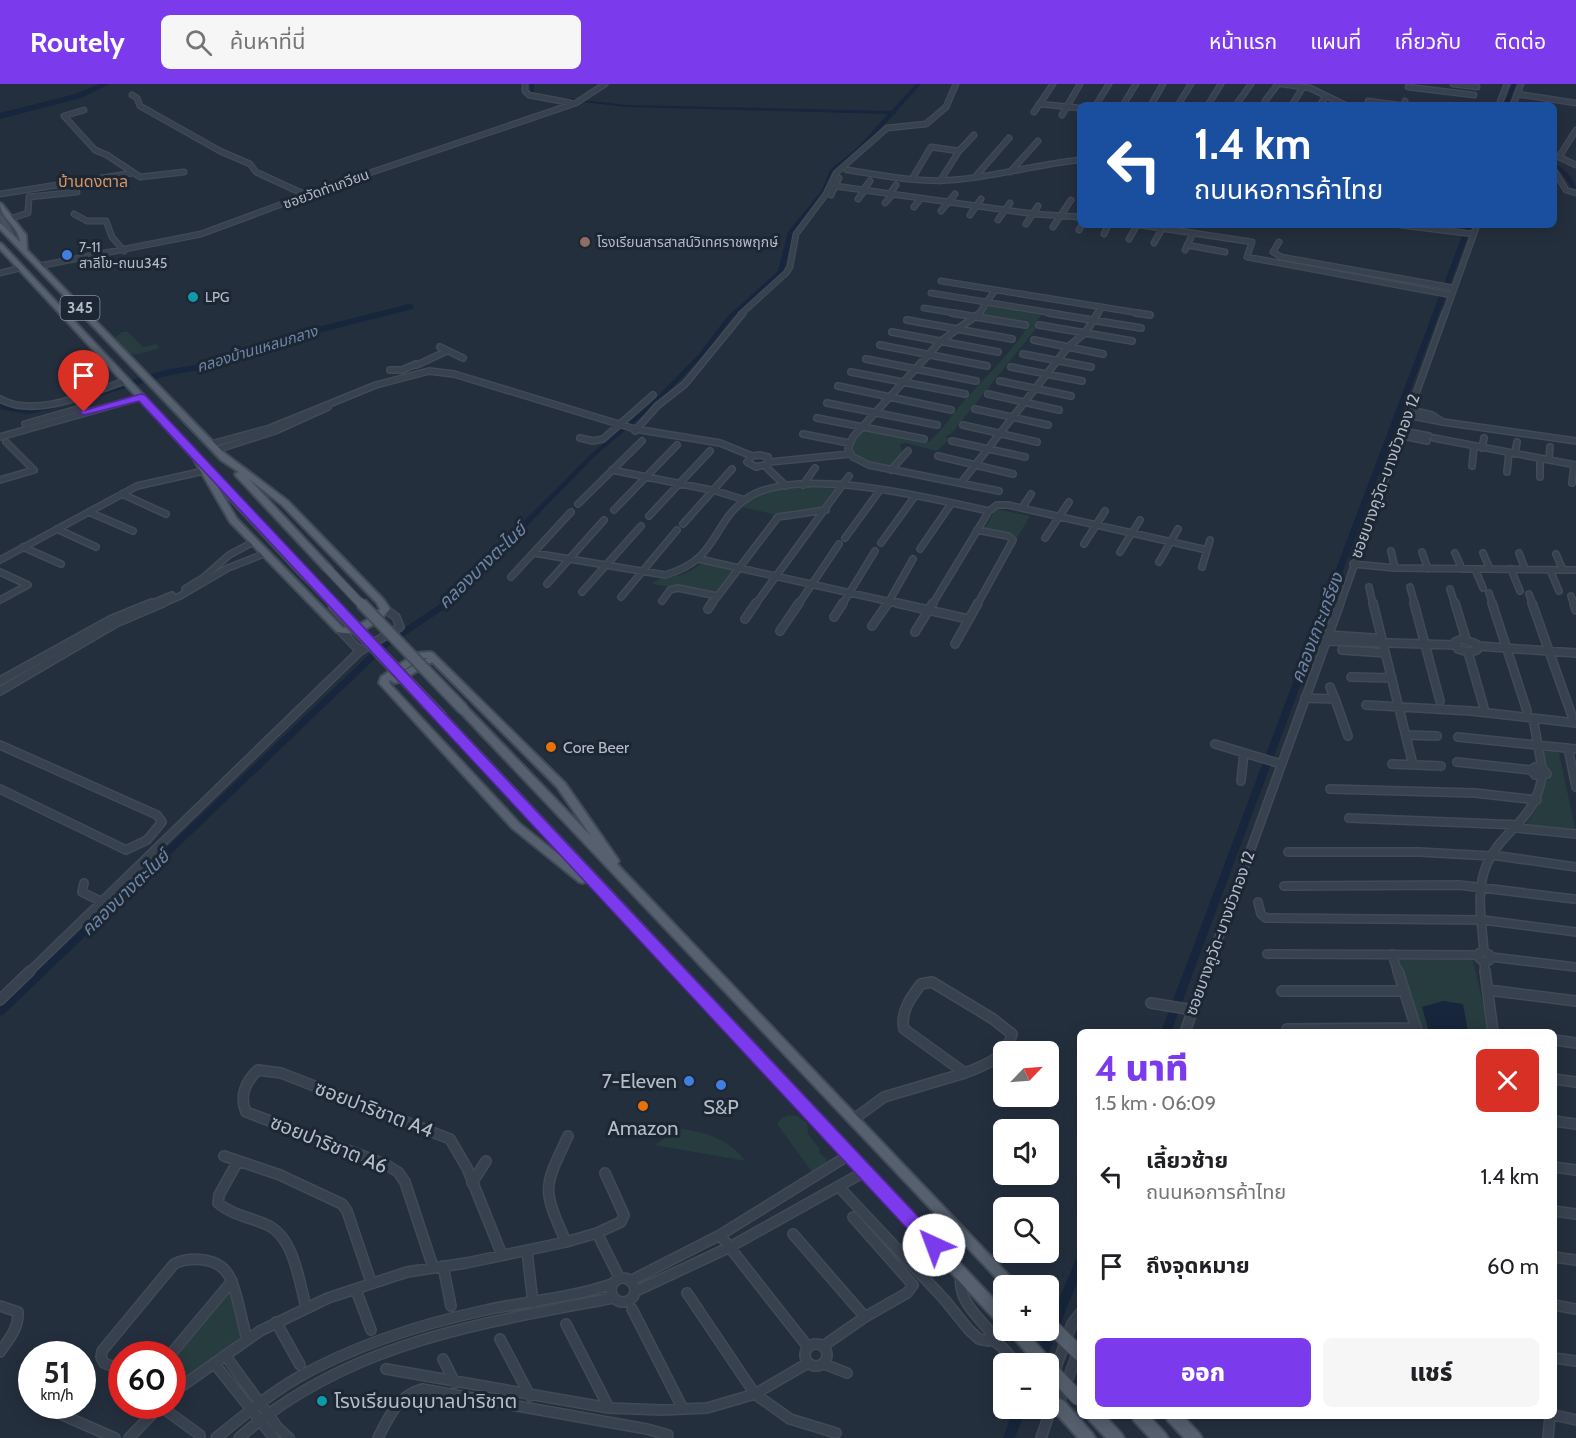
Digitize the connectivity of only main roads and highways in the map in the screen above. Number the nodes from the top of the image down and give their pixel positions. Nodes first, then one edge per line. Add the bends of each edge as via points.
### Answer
1 (0, 205) edge
2 (0, 216) edge
3 (0, 225) edge
4 (14, 240) junction
5 (0, 245) edge
6 (24, 250) junction
7 (216, 449) junction
8 (195, 455) junction
9 (294, 513) junction
10 (252, 518) junction
11 (279, 518) junction
12 (237, 523) junction
13 (549, 774) junction
14 (532, 782) junction
15 (522, 805) junction
16 (505, 813) junction
17 (631, 888) junction
18 (609, 900) junction
19 (1002, 1275) edge
20 (993, 1308) edge
21 (1059, 1334) edge
22 (1024, 1341) edge
23 (1077, 1351) edge
24 (1036, 1353) edge
25 (1059, 1377) edge
26 (1077, 1396) edge
27 (1059, 1414) edge
28 (1098, 1419) edge
29 (1142, 1419) edge
30 (1176, 1419) edge
31 (1087, 1438) edge
32 (1116, 1438) edge
33 (1160, 1438) edge
34 (1194, 1438) edge

1 - 6 main road via 23,235
2 - 4 main road, 345
3 - 4 main road, 345
4 - 6 main road, 345
5 - 8 main road, 345
6 - 7 main road, 345
7 - 9 main road
7 - 11 main road, 345
8 - 10 main road, 345
8 - 12 main road
9 - 11 main road via 281,508 277,510
9 - 12 main road via 383,605 360,628 348,632 337,627
10 - 12 main road via 241,517
10 - 15 main road, 345, bridge
11 - 14 main road, 345, bridge
13 - 14 main road via 555,783 551,787 541,788
13 - 16 main road via 440,665 424,662 392,682 390,690
13 - 17 main road via 561,785
14 - 17 main road, 345
15 - 16 main road via 524,820 516,821
15 - 18 main road, 345
16 - 18 main road
17 - 19 main road, 345
18 - 20 main road, 345
21 - 23 main road, bridge
22 - 24 main road
25 - 26 main road, bridge
27 - 31 main road
28 - 32 main road
29 - 33 main road
30 - 34 main road

